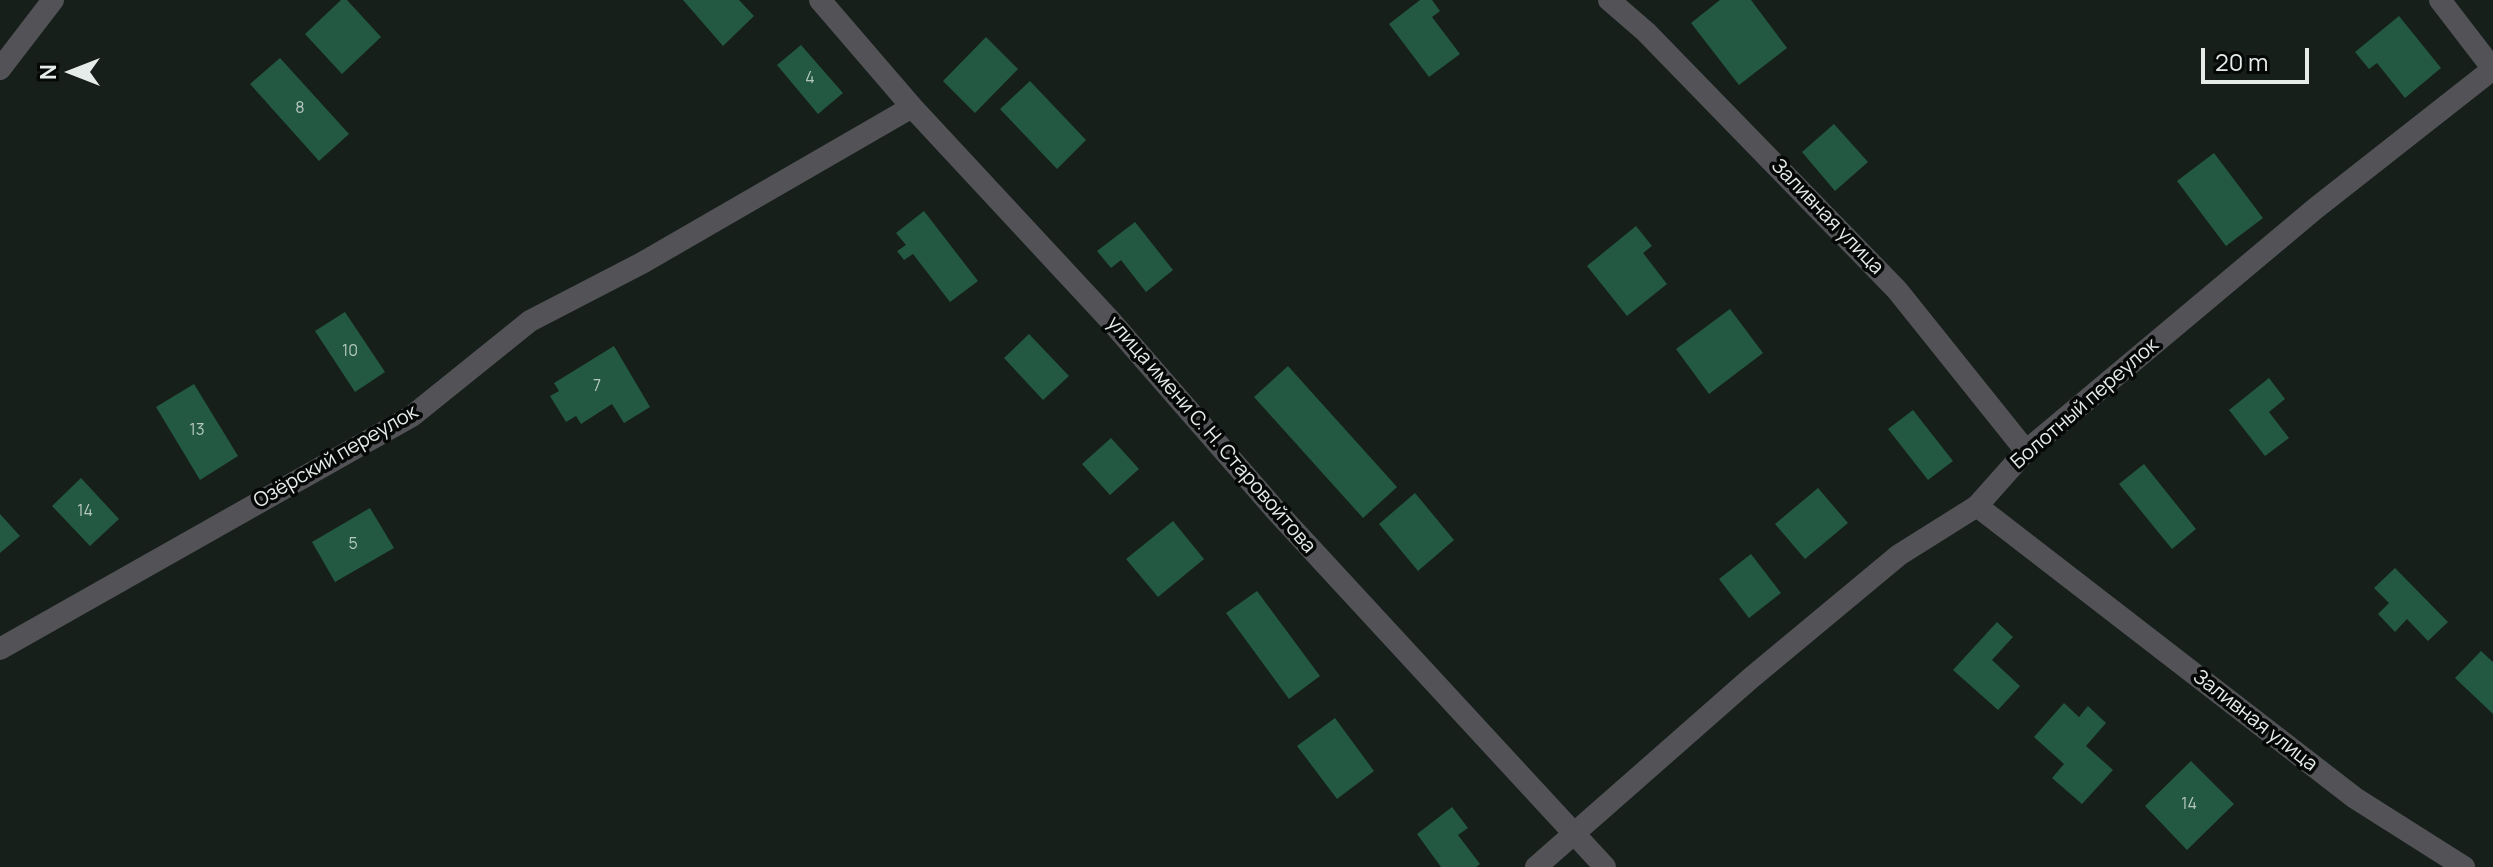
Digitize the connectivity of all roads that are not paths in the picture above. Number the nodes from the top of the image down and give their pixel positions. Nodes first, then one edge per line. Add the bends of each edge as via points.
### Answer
1 (53, 0) edge
2 (820, 0) edge
3 (1609, 0) edge
4 (2440, 0) edge
5 (0, 69) edge
6 (2493, 69) edge
7 (912, 107) junction
8 (2026, 451) junction
9 (1977, 506) junction
10 (0, 649) edge
11 (1576, 832) junction
12 (1536, 867) edge
13 (1605, 867) edge
14 (2464, 867) edge

1 - 5 street
2 - 7 street, улица имени С. Н. Старовойтова
3 - 8 street, Заливная улица via 1897,290
4 - 6 street
6 - 8 street, Болотный переулок via 2316,208
7 - 10 street, Озёрский переулок via 642,263 530,321 412,416
7 - 11 street, улица имени С. Н. Старовойтова via 1109,319 1278,513
8 - 9 street, Болотный переулок
9 - 11 street, Болотный переулок via 1899,555
9 - 14 street, Заливная улица via 2355,798
11 - 12 street, Болотный переулок
11 - 13 street, улица имени С. Н. Старовойтова

